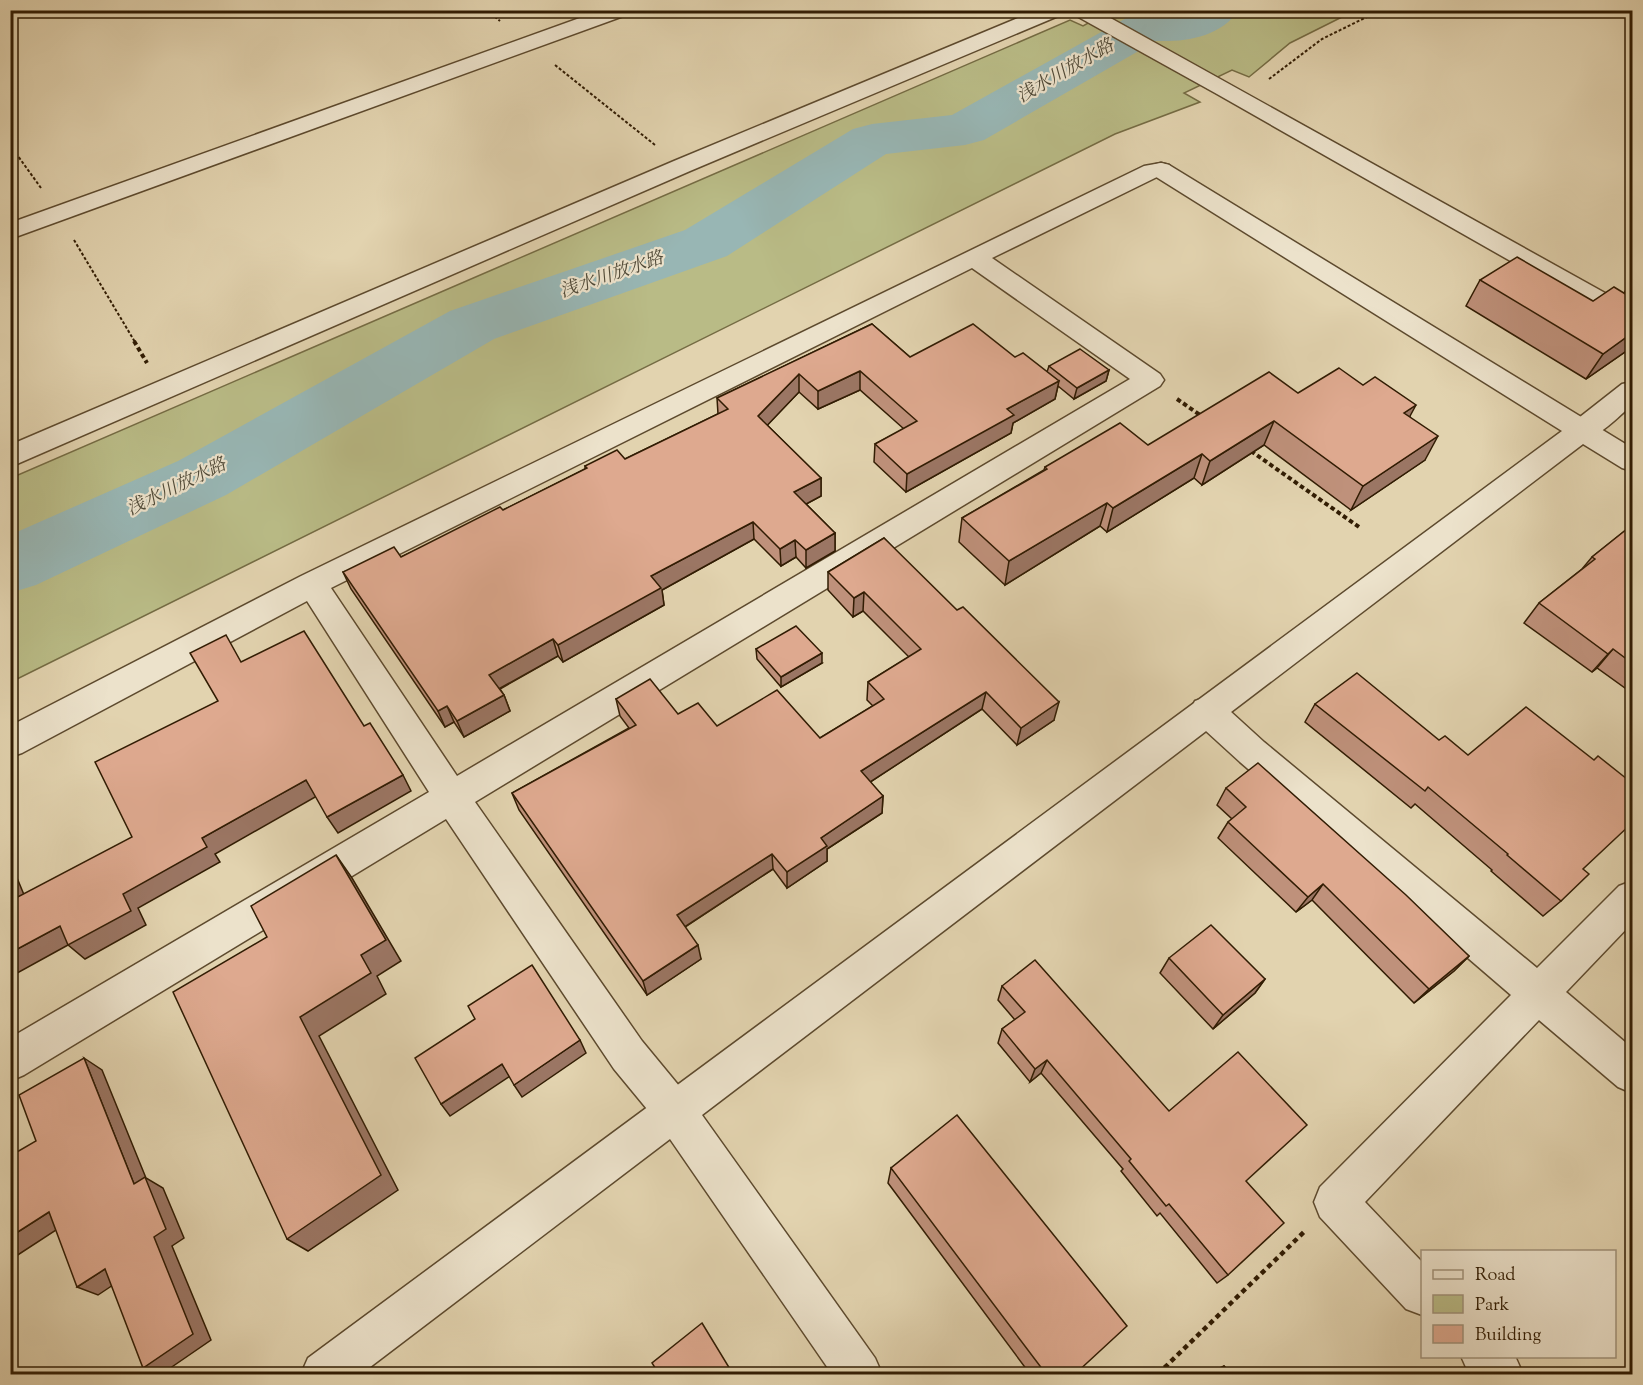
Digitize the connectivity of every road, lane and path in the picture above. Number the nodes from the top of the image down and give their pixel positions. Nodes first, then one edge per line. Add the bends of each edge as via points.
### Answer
1 (487, 10) edge
2 (622, 10) edge
3 (1056, 10) edge
4 (1080, 10) edge
5 (1381, 10) edge
6 (529, 45) junction
7 (1234, 94) junction
8 (10, 145) edge
9 (682, 166) junction
10 (59, 214) junction
11 (10, 232) edge
12 (974, 256) junction
13 (1632, 319) edge
14 (1150, 380) junction
15 (1632, 391) edge
16 (164, 392) junction
17 (1207, 420) edge
18 (1581, 431) junction
19 (1245, 447) edge
20 (10, 458) edge
21 (1632, 461) edge
22 (1359, 527) dead end
23 (312, 584) junction
24 (1207, 711) junction
25 (10, 743) edge
26 (452, 798) junction
27 (1632, 898) edge
28 (1540, 993) junction
29 (10, 1061) edge
30 (1632, 1073) edge
31 (675, 1112) junction
32 (1335, 1202) junction
33 (1421, 1292) edge
34 (1485, 1358) edge
35 (324, 1374) edge
36 (859, 1374) edge
37 (1158, 1374) edge
38 (1500, 1374) edge

1 - 6 path
2 - 6 street
3 - 9 street
4 - 7 street
5 - 7 path via 1322,39
6 - 9 path
6 - 10 street
7 - 13 street
8 - 10 path
9 - 16 street
10 - 11 street
10 - 16 path
12 - 14 street
12 - 18 street via 1161,170
12 - 23 street
14 - 17 path
14 - 26 street
15 - 18 street
16 - 20 street
18 - 21 street
18 - 24 street
19 - 22 path
23 - 25 street
23 - 26 street
24 - 28 street
24 - 31 street
26 - 29 street
26 - 31 street via 628,1055
27 - 28 street
28 - 30 street
28 - 32 street
31 - 35 street
31 - 36 street
32 - 33 street
32 - 37 path
34 - 38 street

